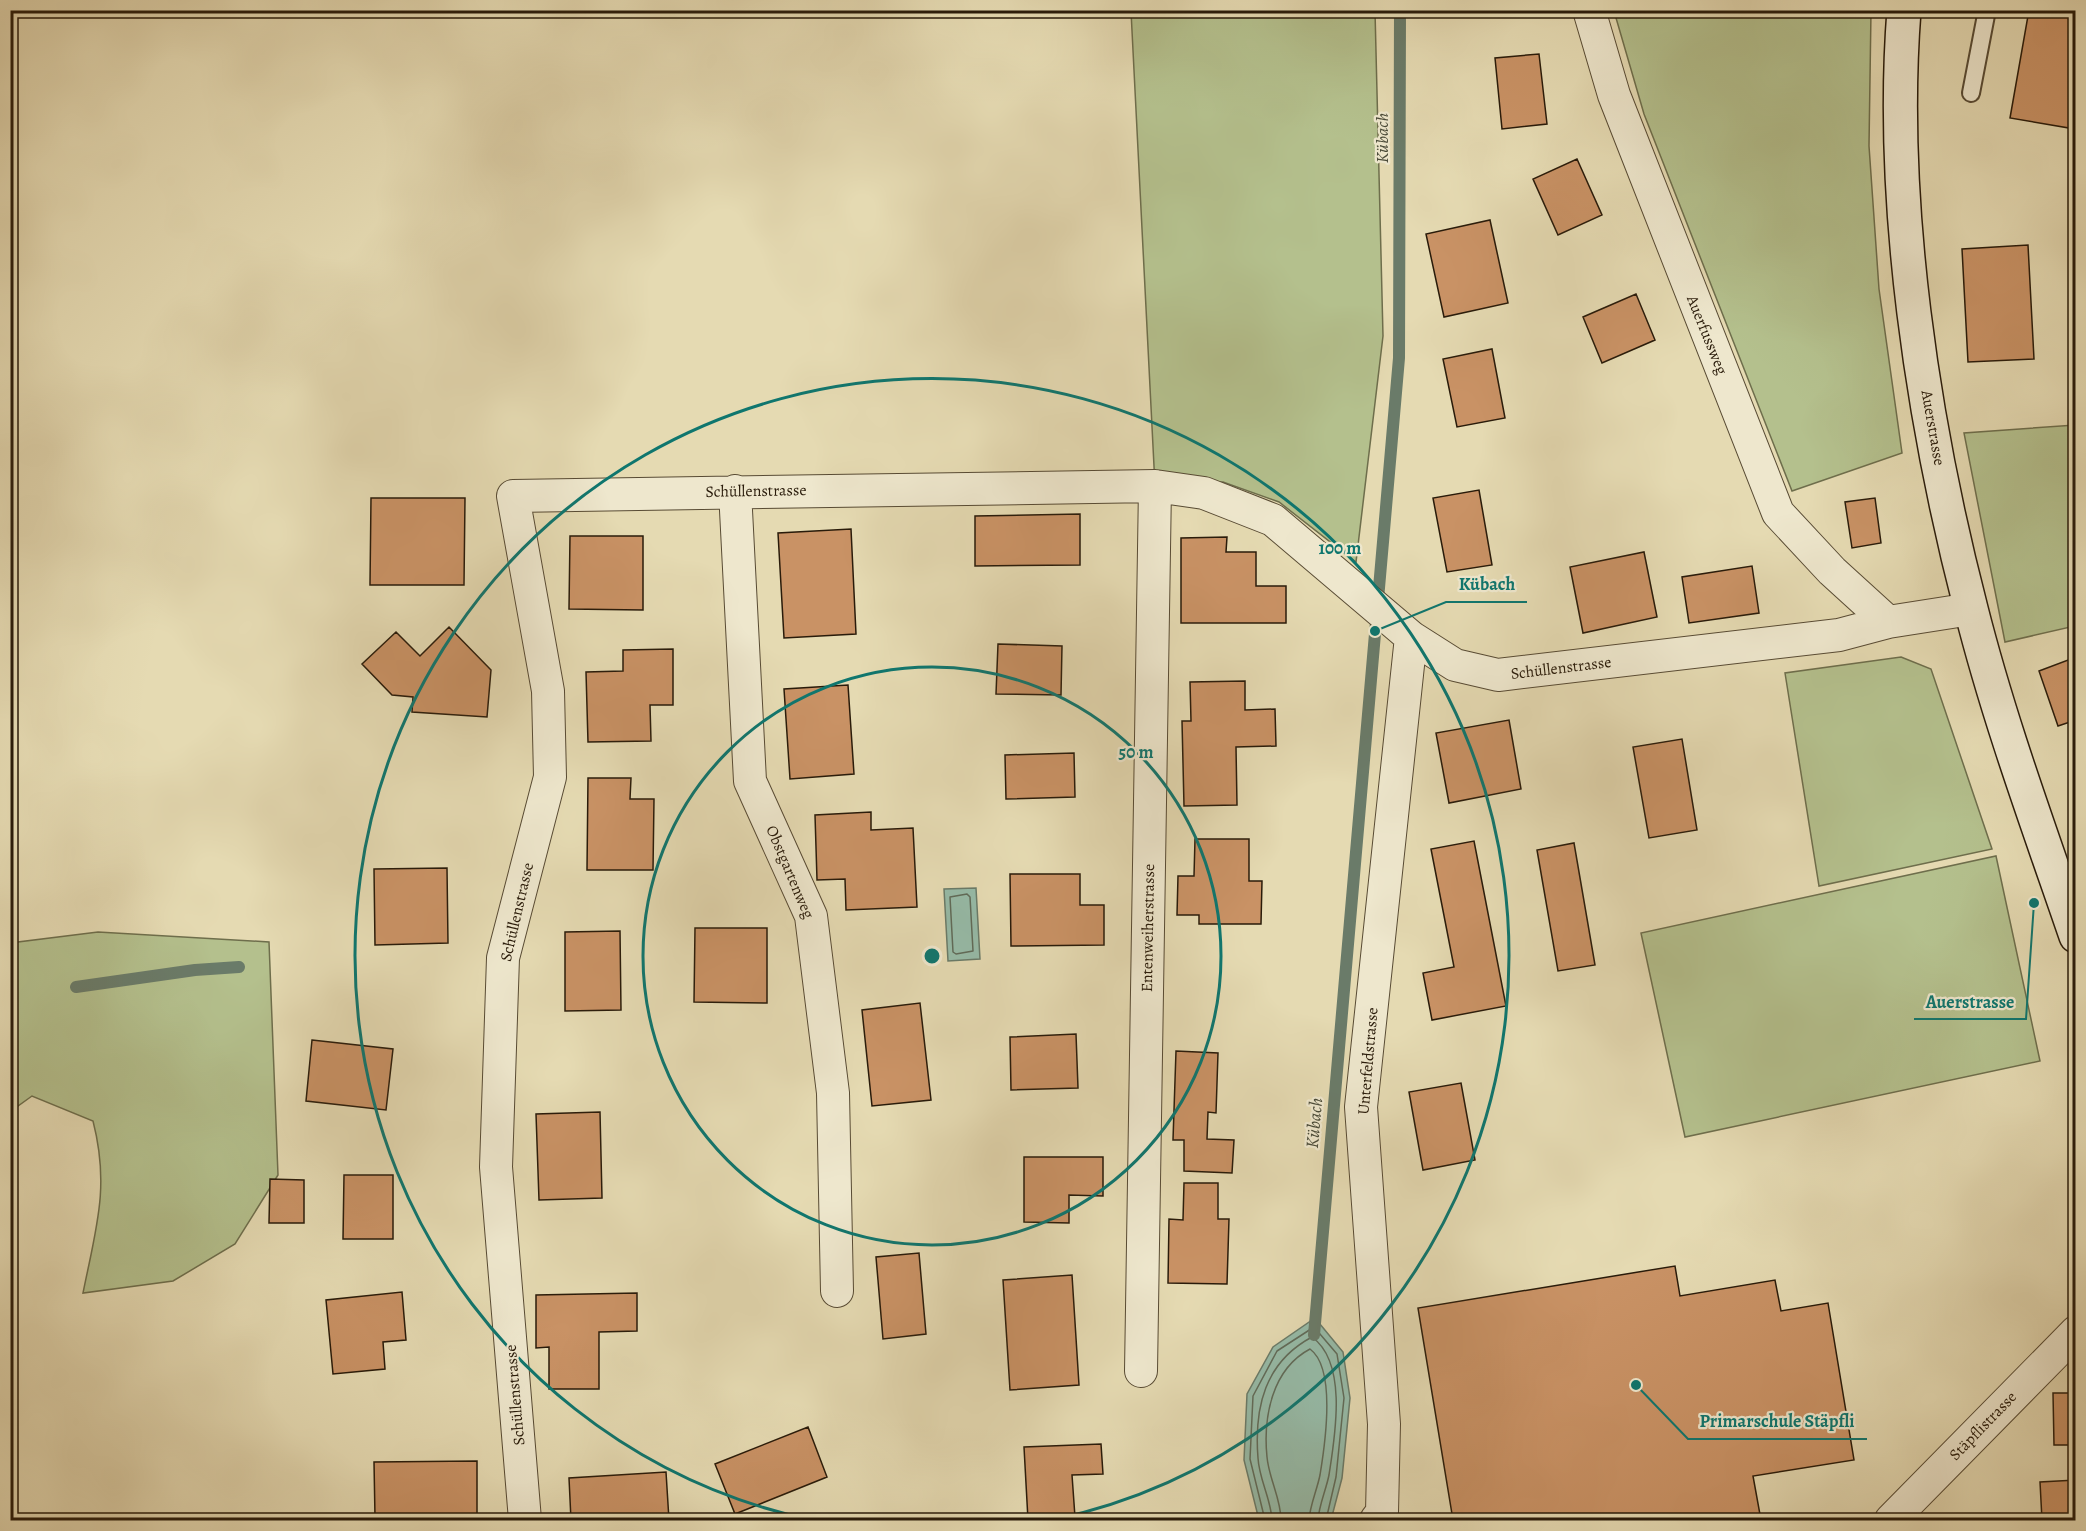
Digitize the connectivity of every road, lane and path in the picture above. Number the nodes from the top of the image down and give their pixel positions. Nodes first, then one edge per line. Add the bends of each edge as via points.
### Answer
1 (1589, 10) edge
2 (1904, 10) edge
3 (1987, 10) edge
4 (1971, 93) dead end
5 (1155, 486) junction
6 (735, 491) junction
7 (1971, 609) junction
8 (1887, 622) junction
9 (1404, 632) junction
10 (2076, 936) edge
11 (837, 1291) dead end
12 (2076, 1332) edge
13 (1141, 1371) dead end
14 (525, 1521) edge
15 (1376, 1521) edge
16 (1891, 1521) edge

1 - 8 street, Auerfussweg via 1614,95 1779,513 1832,571
2 - 7 main road, Auerstrasse via 1902,170 1914,308 1938,458
3 - 4 lane
5 - 6 street, Schüllenstrasse
5 - 9 street, Schüllenstrasse via 1204,493 1273,520
5 - 13 street, Entenweiherstrasse
6 - 11 street, Obstgartenweg via 750,781 811,916 833,1093
6 - 14 street, Schüllenstrasse via 513,496 548,691 550,777 503,958 496,1156
7 - 8 street, Schüllenstrasse
7 - 10 main road, Auerstrasse via 2011,744
8 - 9 street, Schüllenstrasse via 1839,635 1498,675 1455,665
9 - 15 street, Unterfeldstrasse via 1361,1107 1384,1424 1382,1512
12 - 16 street, Stäpflistrasse

